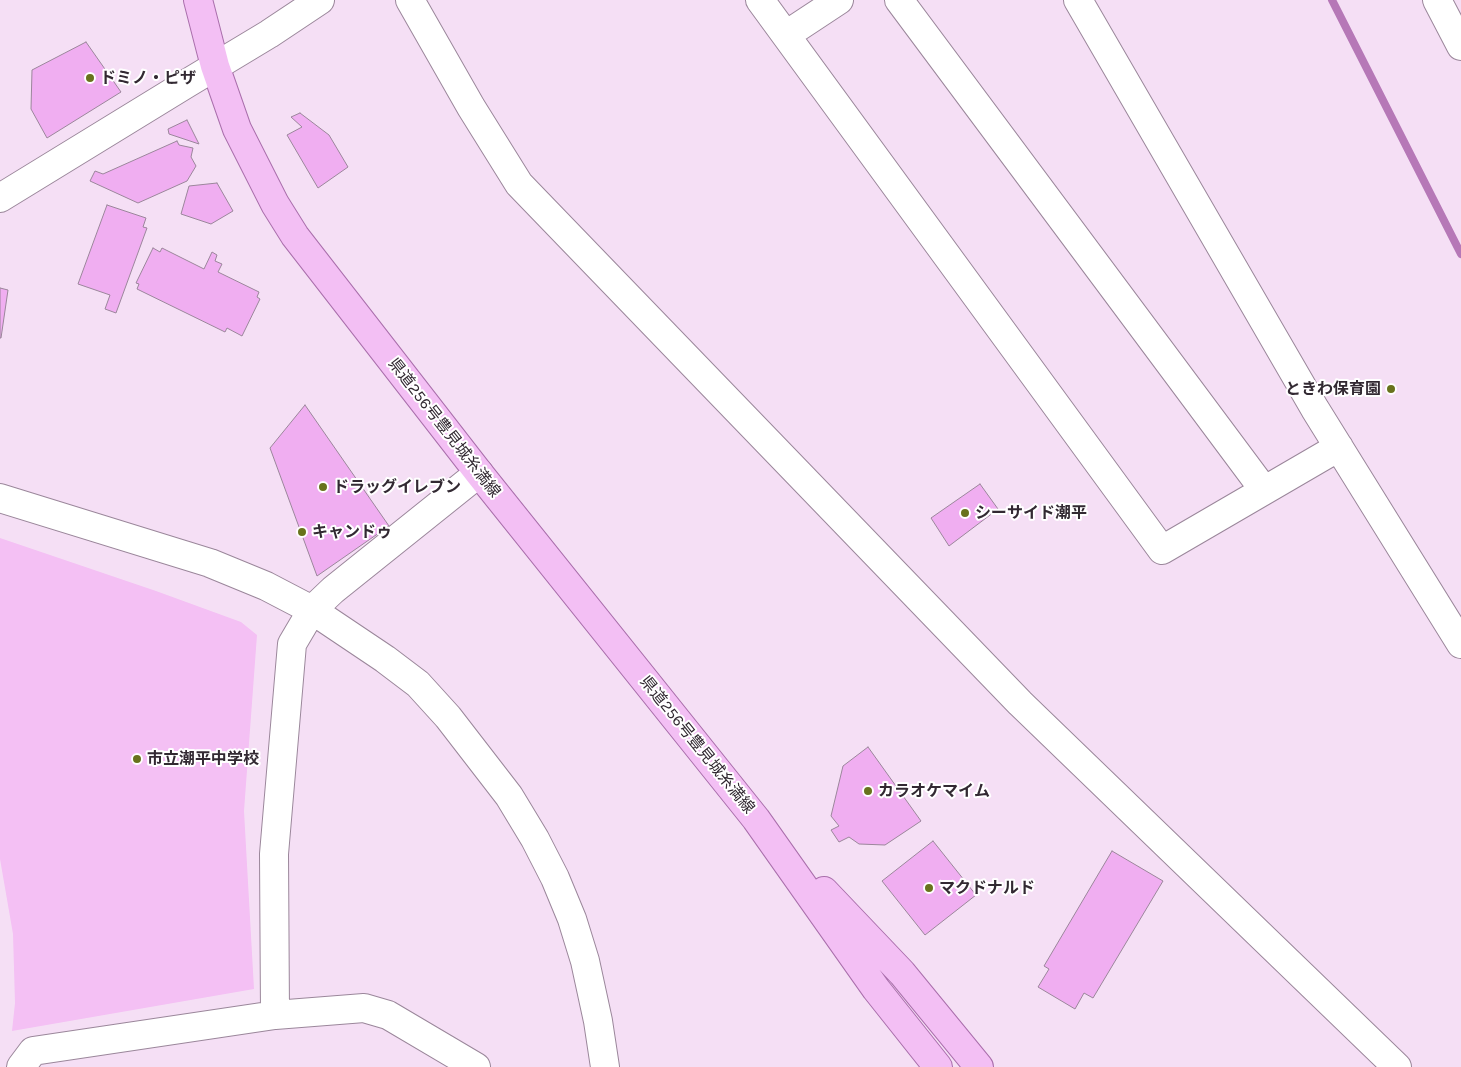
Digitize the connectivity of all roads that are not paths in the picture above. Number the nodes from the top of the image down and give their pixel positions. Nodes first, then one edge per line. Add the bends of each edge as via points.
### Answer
1 (198, 0) edge
2 (320, 0) edge
3 (410, 0) edge
4 (760, 0) edge
5 (838, 0) edge
6 (899, 0) edge
7 (1078, 0) edge
8 (1437, 0) edge
9 (786, 36) junction
10 (1461, 46) edge
11 (215, 66) junction
12 (0, 198) edge
13 (1339, 447) junction
14 (479, 473) junction
15 (1264, 490) junction
16 (0, 498) edge
17 (312, 610) junction
18 (1461, 644) edge
19 (756, 819) junction
20 (275, 1015) junction
21 (469, 1065) edge
22 (22, 1067) edge
23 (605, 1067) edge
24 (938, 1067) edge
25 (980, 1067) edge
26 (1397, 1067) edge

1 - 11 main road, 県道256号豊見城糸満線
2 - 11 street
3 - 26 street via 519,184 1020,703
4 - 9 street
5 - 9 street
6 - 15 street
7 - 13 street
8 - 10 street
9 - 15 street via 1162,550
11 - 12 street
11 - 14 main road, 県道256号豊見城糸満線 via 241,138 295,236
13 - 15 street
13 - 18 street
14 - 17 street
14 - 19 main road, 県道256号豊見城糸満線
16 - 17 street via 210,563 266,586
17 - 20 street via 292,644 290,663 274,854
17 - 23 street via 418,684 509,796 555,878 572,919 585,961
19 - 24 main road, 県道256号豊見城糸満線 via 876,989
19 - 25 main road, 県道256号豊見城糸満線 via 902,973
20 - 21 street via 364,1008 388,1015
20 - 22 street via 33,1051

